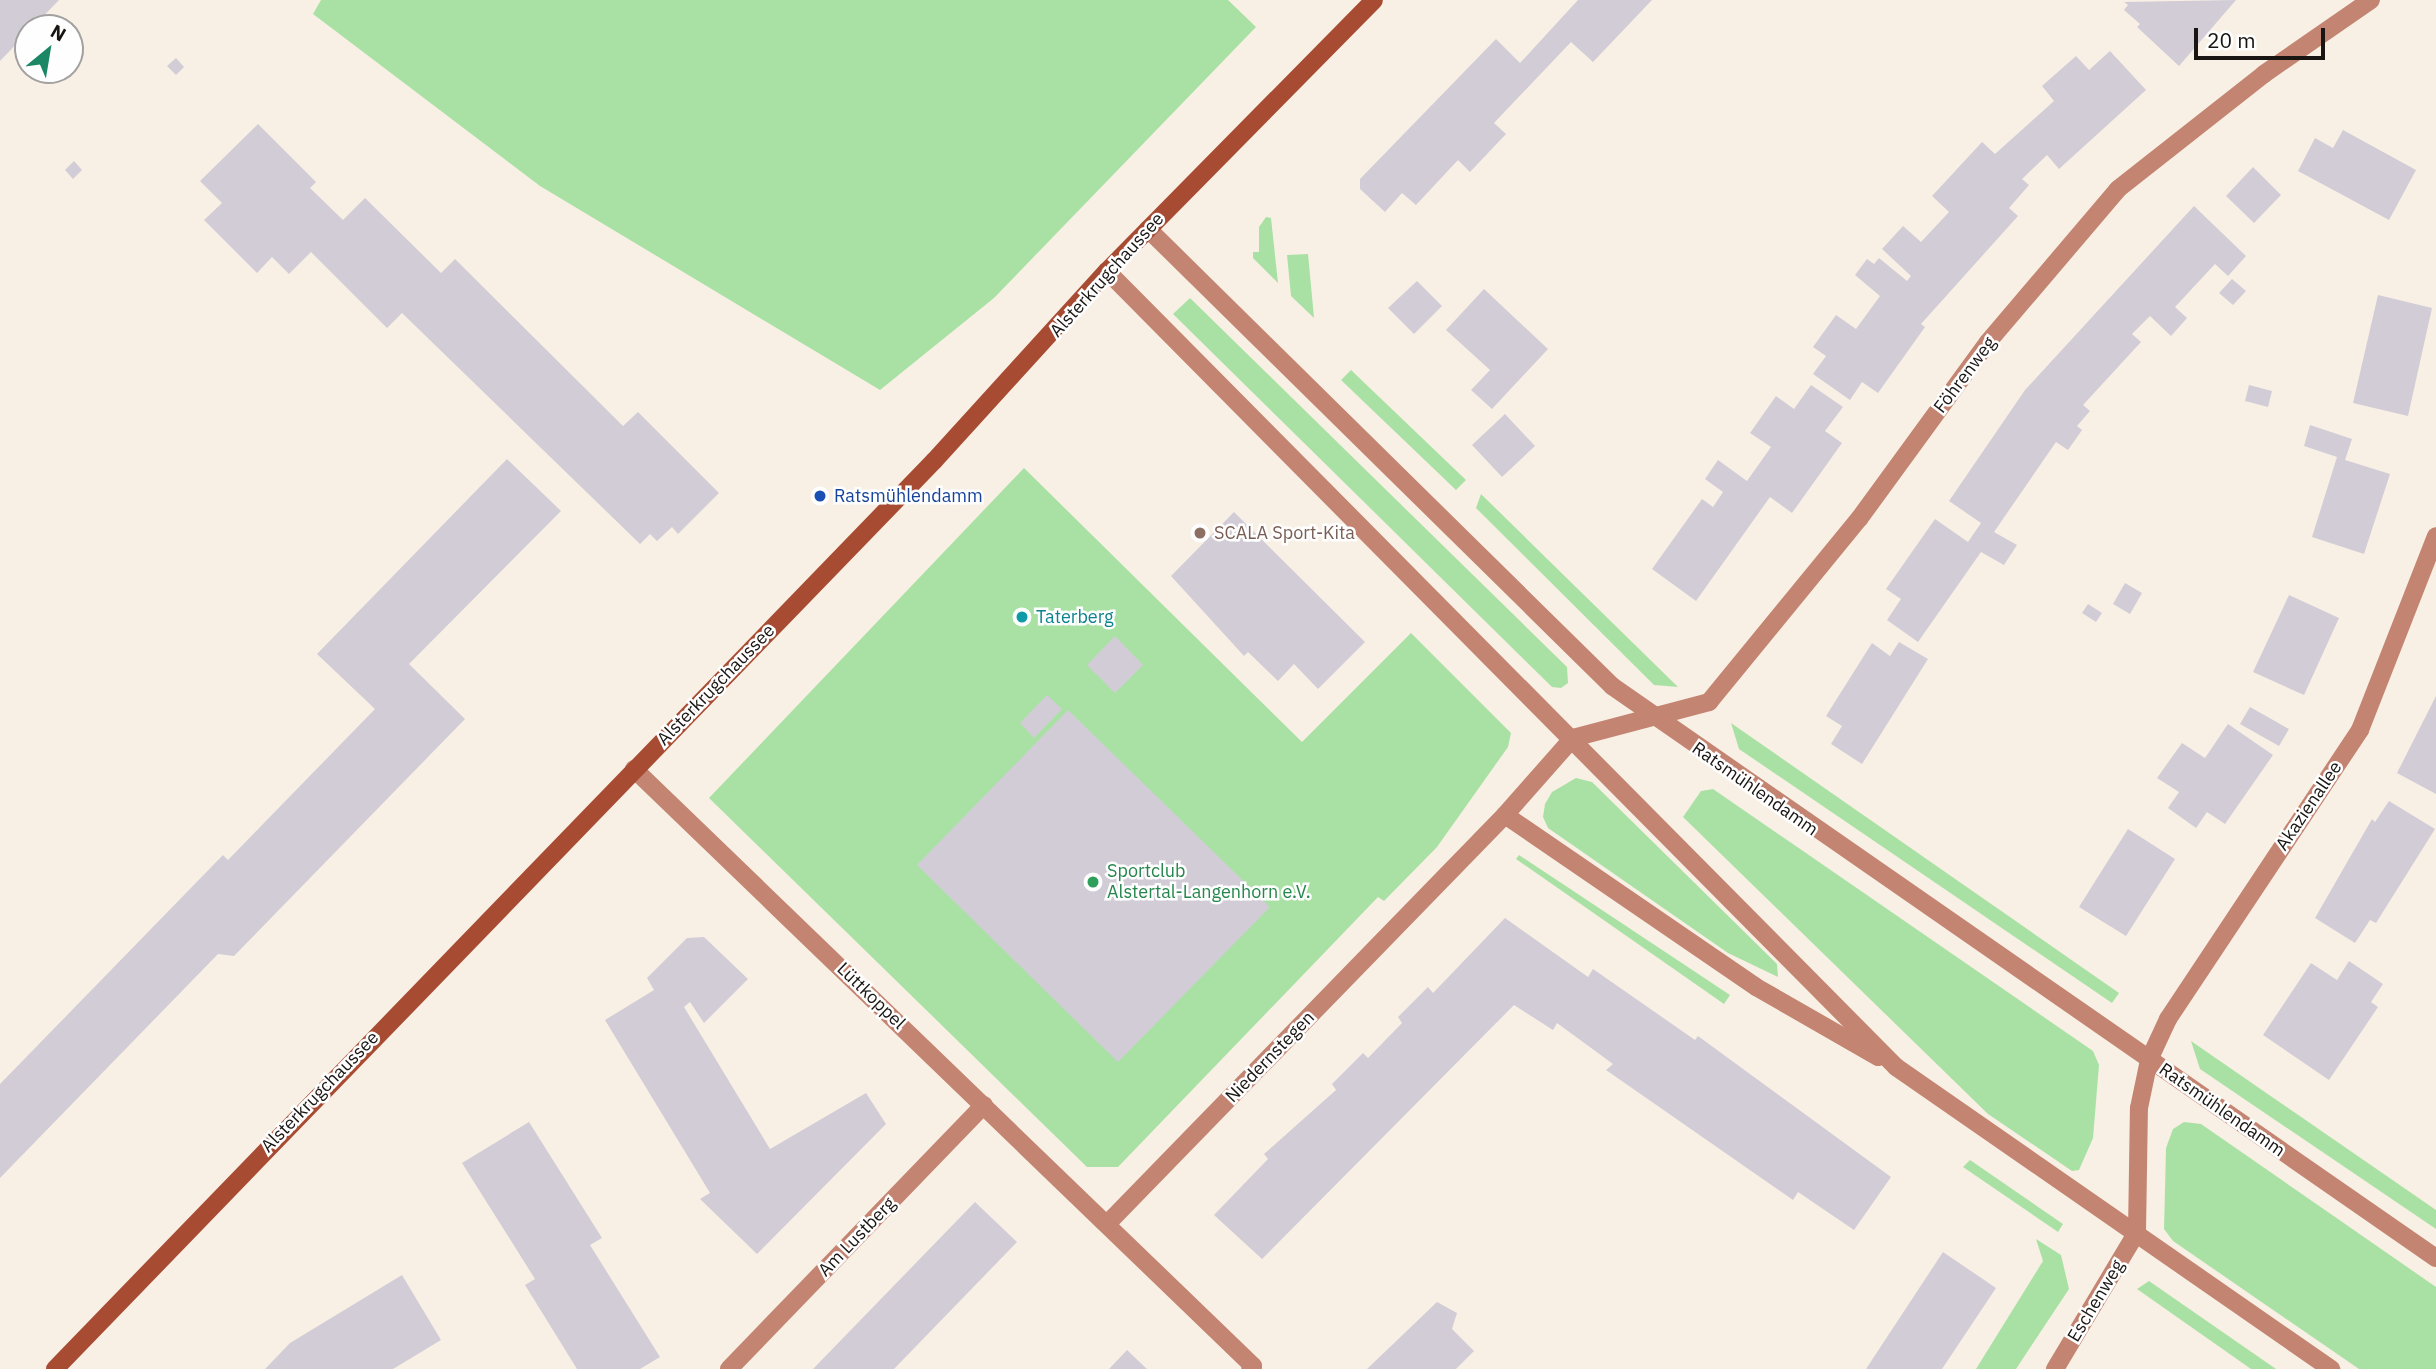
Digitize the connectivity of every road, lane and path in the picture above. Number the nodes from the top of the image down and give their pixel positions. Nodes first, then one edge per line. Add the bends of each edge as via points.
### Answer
1 (1374, 0) edge
2 (2371, 0) edge
3 (1148, 229) junction
4 (1107, 271) junction
5 (2436, 536) edge
6 (1651, 717) junction
7 (1573, 738) junction
8 (634, 769) junction
9 (1505, 815) junction
10 (2150, 1060) junction
11 (1896, 1067) junction
12 (984, 1105) junction
13 (1107, 1224) junction
14 (2137, 1232) junction
15 (2436, 1258) edge
16 (55, 1369) edge
17 (729, 1369) edge
18 (1250, 1369) edge
19 (2055, 1369) edge
20 (2331, 1369) edge

1 - 3 main road, Alsterkrugchaussee
2 - 6 street, Föhrenweg via 2264,74 2118,189 1988,342 1859,519 1709,702
3 - 4 main road, Alsterkrugchaussee
3 - 6 street, Ratsmühlendamm via 1612,686
4 - 7 street
4 - 8 main road, Alsterkrugchaussee via 1025,365
5 - 10 street, Akazienallee via 2360,730 2168,1019
6 - 7 street, Föhrenweg
6 - 10 street, Ratsmühlendamm
7 - 9 street, Niedernstegen
7 - 11 street
8 - 12 street, Lüttkoppel
8 - 16 main road, Alsterkrugchaussee
9 - 11 street via 1756,987
9 - 13 street, Niedernstegen
10 - 14 street, Akazienallee via 2139,1108
10 - 15 street, Ratsmühlendamm
11 - 14 street
12 - 13 street, Lüttkoppel
12 - 17 street, Am Lustberg
13 - 18 street via 1253,1366
14 - 19 street, Eschenweg
14 - 20 street

